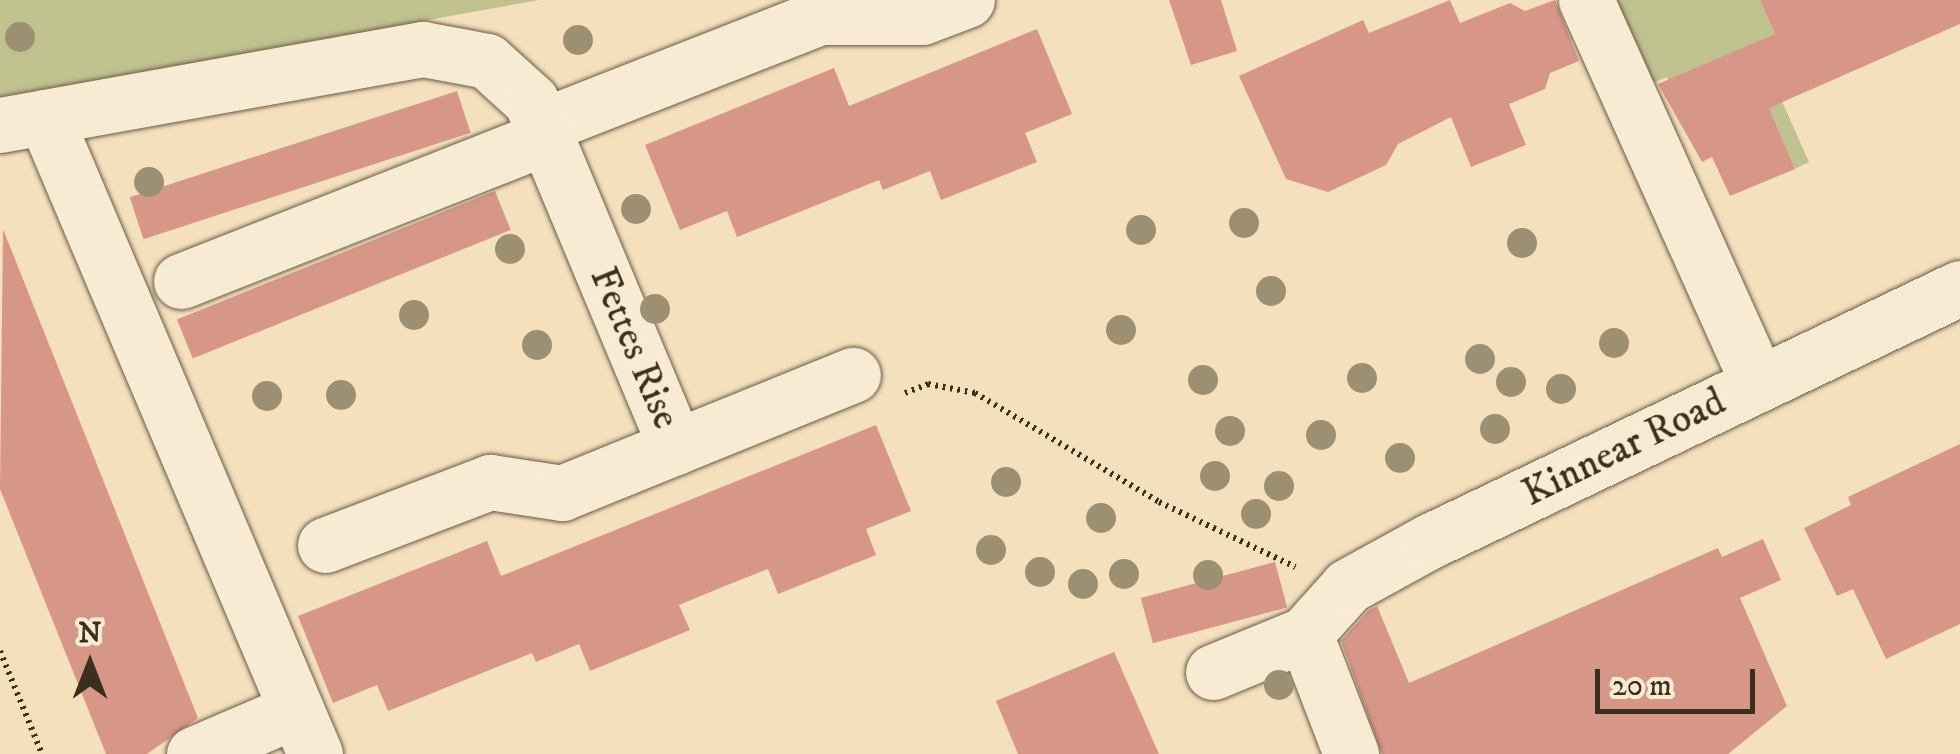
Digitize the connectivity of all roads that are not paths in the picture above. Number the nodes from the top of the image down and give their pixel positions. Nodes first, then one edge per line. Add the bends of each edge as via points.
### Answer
1 (967, 0) edge
2 (1586, 0) edge
3 (22, 121) edge
4 (544, 131) junction
5 (181, 281) dead end
6 (1960, 288) edge
7 (854, 375) road end
8 (1758, 383) junction
9 (676, 447) junction
10 (325, 545) dead end
11 (1305, 634) junction
12 (1213, 672) dead end
13 (305, 732) edge
14 (194, 754) edge
15 (1351, 754) edge

1 - 4 street via 922,16 820,18
2 - 8 street
3 - 4 street, Fettes Rise via 438,48 503,71
3 - 13 street, Fettes Rise
4 - 5 street
4 - 9 street, Fettes Rise
6 - 8 street, Kinnear Road
7 - 9 street
8 - 11 street, Kinnear Road via 1348,586
9 - 10 street, Fettes Rise via 562,492 490,482
11 - 12 street, Kinnear Road
11 - 15 street
13 - 14 street

